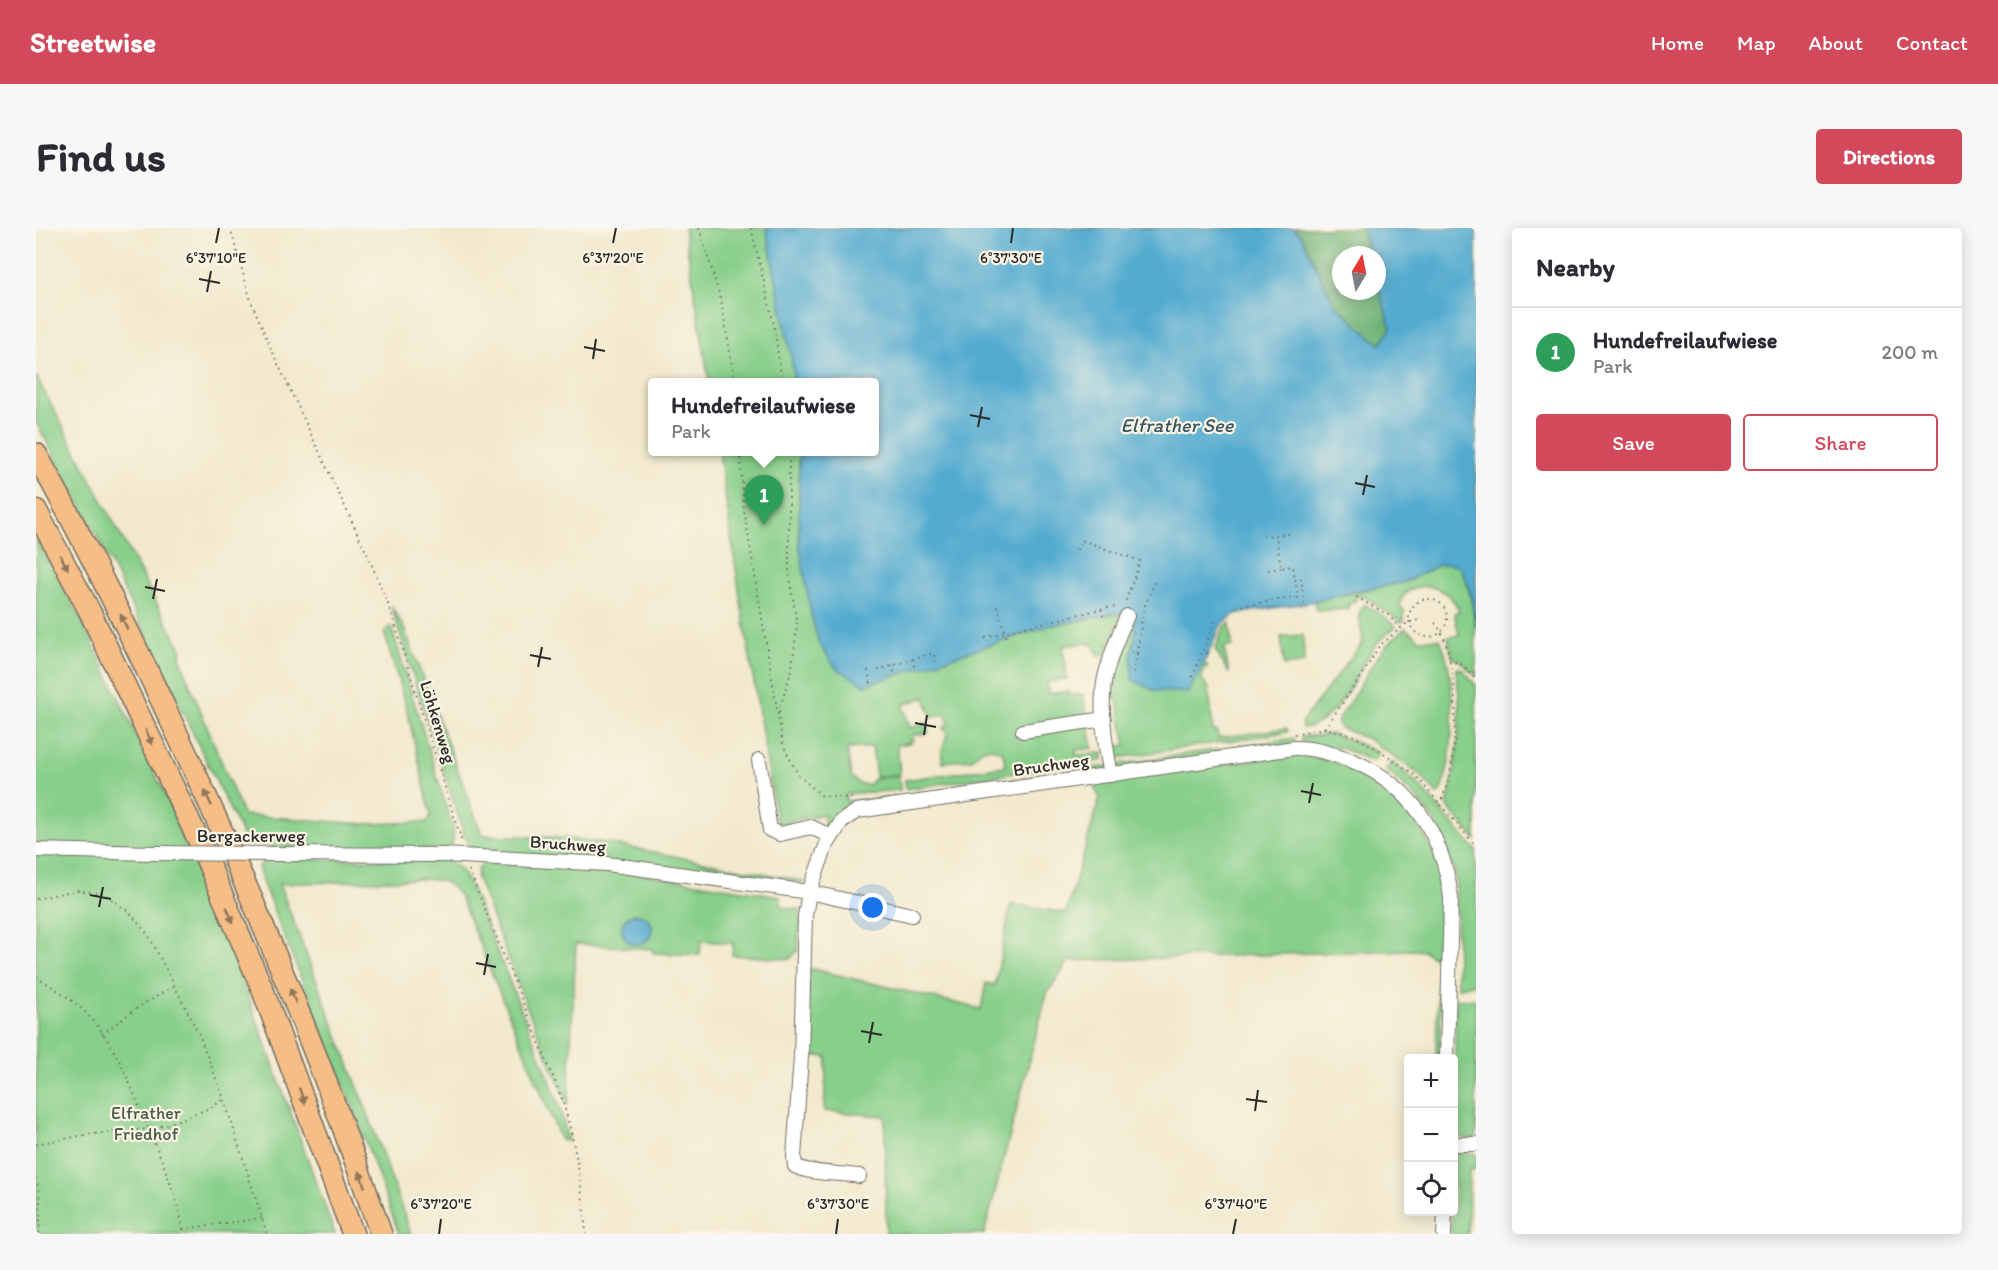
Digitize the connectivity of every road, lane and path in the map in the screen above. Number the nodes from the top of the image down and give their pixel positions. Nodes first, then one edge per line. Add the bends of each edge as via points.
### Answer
1 (230, 228) edge
2 (699, 228) edge
3 (752, 228) edge
4 (734, 378) edge
5 (781, 378) edge
6 (36, 454) edge
7 (740, 456) edge
8 (789, 456) edge
9 (36, 510) edge
10 (1290, 534) dead end
11 (1276, 535) junction
12 (1263, 536) dead end
13 (1077, 549) dead end
14 (1281, 568) junction
15 (1268, 570) dead end
16 (1156, 578) dead end
17 (1301, 578) dead end
18 (1296, 597) dead end
19 (1356, 597) dead end
20 (1299, 603) dead end
21 (1304, 603) dead end
22 (997, 606) dead end
23 (1236, 608) dead end
24 (1101, 609) junction
25 (1124, 609) junction
26 (1102, 616) dead end
27 (1422, 619) dead end
28 (1215, 621) dead end
29 (1409, 622) junction
30 (1434, 623) dead end
31 (1401, 628) junction
32 (1442, 631) junction
33 (1005, 632) junction
34 (1135, 634) dead end
35 (1140, 635) junction
36 (986, 638) dead end
37 (1007, 639) dead end
38 (937, 651) dead end
39 (1203, 651) junction
40 (1131, 652) dead end
41 (933, 653) junction
42 (1137, 653) junction
43 (1208, 653) dead end
44 (912, 659) junction
45 (1449, 660) junction
46 (936, 662) dead end
47 (892, 665) junction
48 (915, 669) dead end
49 (868, 670) dead end
50 (878, 670) dead end
51 (1134, 673) dead end
52 (895, 675) dead end
53 (1192, 676) dead end
54 (1476, 680) edge
55 (870, 684) dead end
56 (778, 714) junction
57 (1104, 719) junction
58 (1325, 728) dead end
59 (1023, 731) dead end
60 (759, 760) dead end
61 (1111, 775) junction
62 (853, 798) dead end
63 (1440, 804) dead end
64 (832, 837) junction
65 (36, 850) edge
66 (465, 856) junction
67 (809, 892) junction
68 (36, 899) edge
69 (912, 915) dead end
70 (36, 977) edge
71 (174, 986) junction
72 (102, 1034) junction
73 (1447, 1054) edge
74 (224, 1100) junction
75 (148, 1129) junction
76 (36, 1144) edge
77 (1458, 1144) edge
78 (1476, 1144) edge
79 (859, 1176) dead end
80 (36, 1178) edge
81 (1444, 1216) edge
82 (262, 1218) junction
83 (183, 1229) junction
84 (39, 1234) edge
85 (184, 1234) edge
86 (267, 1234) edge
87 (353, 1234) edge
88 (381, 1234) edge
89 (586, 1234) edge
90 (1444, 1234) edge

1 - 66 path, Löhkenweg via 251,301 390,609
2 - 4 path via 721,300
3 - 5 path
88 -> 6 highway via 286,977 227,839 111,592
7 - 56 path via 744,510
8 - 56 path via 789,572 797,625 792,668
9 -> 87 highway via 89,610 198,839 262,988
10 - 11 path
11 - 12 path
11 - 14 path
13 - 25 path via 1081,540 1140,561
14 - 15 path
14 - 20 path via 1293,566
16 - 35 path via 1144,608
17 - 21 path
18 - 23 path
19 - 31 path via 1388,615
22 - 33 path
24 - 25 path
24 - 26 path
24 - 33 path
25 - 57 street via 1105,680
27 - 29 path
28 - 39 path
29 - 31 path
29 - 32 path via 1415,632 1426,637
29 - 32 path via 1415,604 1433,599 1447,613
30 - 32 path
31 - 58 path via 1379,646
32 - 45 path
33 - 36 path
33 - 37 path
34 - 35 path
35 - 42 path
38 - 41 path
39 - 43 path
39 - 53 path
40 - 42 path
41 - 44 path
41 - 46 path
42 - 51 path
44 - 47 path
44 - 48 path
45 - 54 path via 1462,665
45 - 63 path via 1454,683 1455,737 1451,773
47 - 50 path
47 - 52 path
49 - 55 path
56 - 62 path via 783,745 798,775 822,796
57 - 59 street
57 - 61 street
60 - 64 street via 770,830 780,834 812,827
61 - 64 street, Bruchweg via 857,812 842,821
61 - 73 street, Bruchweg via 1298,748 1332,753 1367,766 1394,784 1420,811 1436,840 1448,875 1451,932
64 - 67 street, Bruchweg
65 - 66 street, Bergackerweg, bridge
66 - 67 street, Bruchweg via 607,864
66 - 89 path, Löhkenweg via 562,1099
67 - 69 street
67 - 79 street via 795,1166
68 - 71 path via 77,890 104,894 129,912 149,936
70 - 72 path via 86,1012
71 - 72 path
71 - 74 path via 198,1032
72 - 75 path
74 - 75 path
74 - 82 path
75 - 76 path
75 - 83 path via 169,1175
77 - 78 street
80 - 84 path
81 - 90 street
82 - 83 path
82 - 86 path
83 - 85 path

